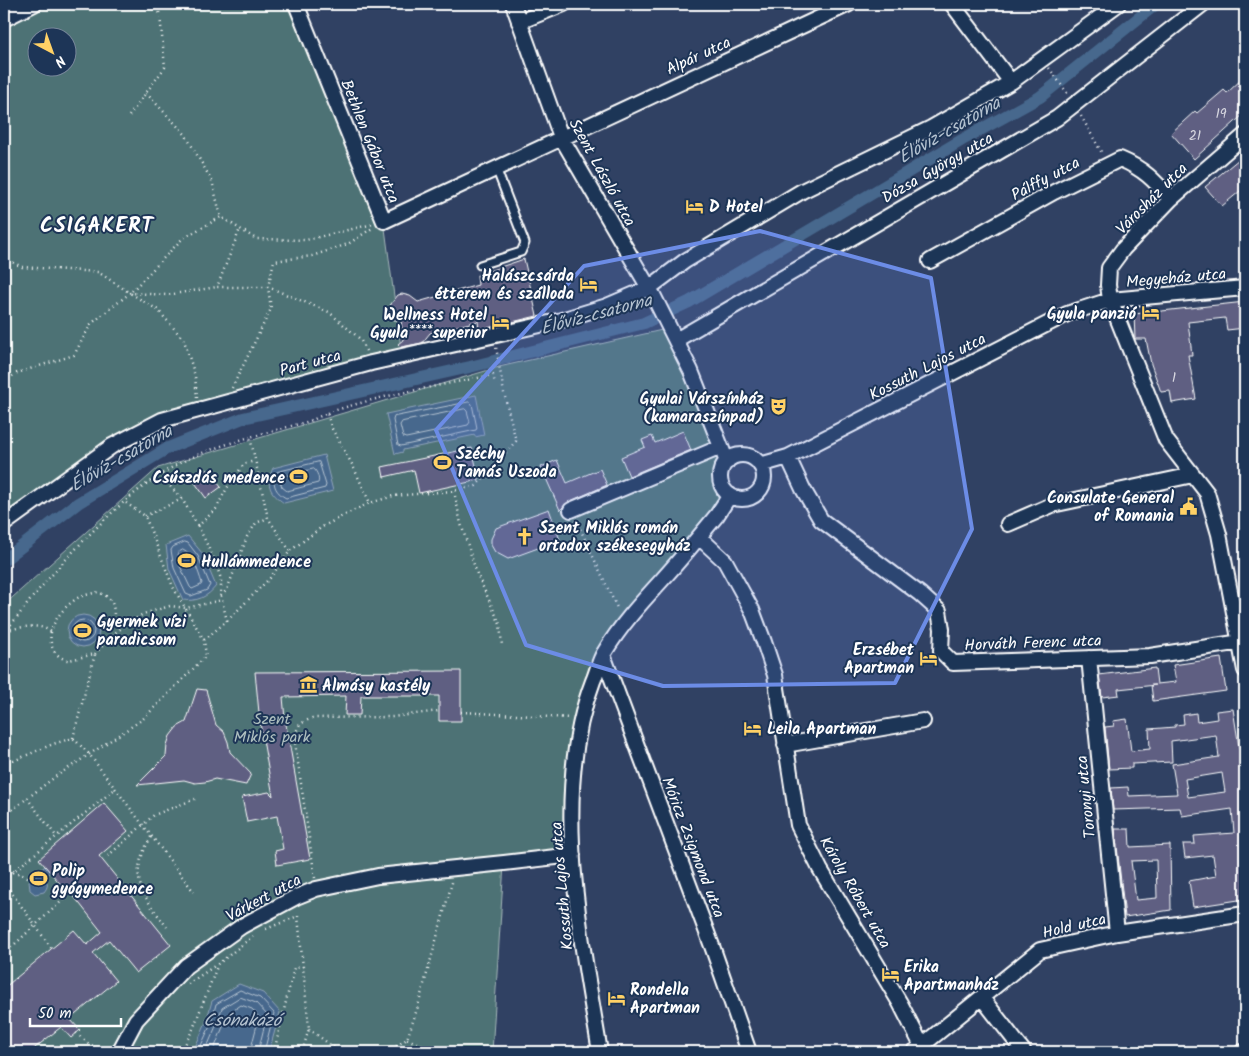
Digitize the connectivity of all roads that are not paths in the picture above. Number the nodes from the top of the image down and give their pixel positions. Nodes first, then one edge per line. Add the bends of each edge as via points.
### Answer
1 (34, 4) edge
2 (296, 4) edge
3 (513, 4) edge
4 (564, 4) edge
5 (849, 4) edge
6 (952, 4) edge
7 (1118, 4) edge
8 (1203, 4) edge
9 (4, 19) edge
10 (519, 22) junction
11 (1011, 82) junction
12 (1245, 135) edge
13 (561, 137) junction
14 (496, 168) junction
15 (1171, 199) junction
16 (930, 261) dead end
17 (480, 265) dead end
18 (1245, 288) edge
19 (651, 292) junction
20 (1110, 300) junction
21 (674, 338) junction
22 (721, 447) junction
23 (788, 457) junction
24 (727, 462) junction
25 (760, 464) junction
26 (1193, 475) junction
27 (730, 495) junction
28 (571, 510) road end
29 (4, 524) edge
30 (1008, 524) dead end
31 (699, 537) junction
32 (1240, 611) edge
33 (1240, 642) junction
34 (603, 655) junction
35 (1089, 658) junction
36 (1245, 670) edge
37 (923, 721) dead end
38 (785, 745) junction
39 (573, 855) junction
40 (1245, 914) edge
41 (1117, 933) junction
42 (982, 998) junction
43 (918, 1049) edge
44 (120, 1052) edge
45 (600, 1052) edge
46 (749, 1052) edge
47 (1024, 1052) edge

1 - 9 street
2 - 14 street, Bethlen Gábor utca via 384,221
3 - 10 street, Szent László utca
4 - 10 street
5 - 13 street, Alpár utca
6 - 11 street
7 - 11 street
8 - 21 street, Dózsa György utca via 1057,118
10 - 13 street, Szent László utca
11 - 19 street via 931,128 802,191 685,261
12 - 15 street, Városház utca
13 - 14 street, Bethlen Gábor utca
13 - 19 street, Szent László utca
14 - 17 lane via 525,243 522,252
15 - 16 street, Pálffy utca via 1156,180 1120,159
15 - 20 street, Városház utca via 1109,268
18 - 20 street, Megyeház utca
19 - 21 street, Szent László utca
19 - 29 street, Part utca via 558,321 410,352 162,420 112,446
20 - 23 street, Kossuth Lajos utca via 1067,314
20 - 26 street, Városház utca via 1166,440
21 - 22 street via 691,371
22 - 24 street
22 - 28 street
23 - 25 street, Kossuth Lajos utca
23 - 35 street, Horváth Ferenc utca via 821,520 939,610 941,650 953,663
24 - 25 street via 740,455
24 - 27 street via 722,468 721,483
25 - 27 street via 764,479 758,493 744,499
26 - 30 street via 1052,505
26 - 32 street, Városház utca via 1207,493
27 - 31 street, Kossuth Lajos utca
31 - 34 street, Kossuth Lajos utca via 624,623
31 - 38 street, Károly Róbert utca via 725,561 752,610 775,675
32 - 33 street, Városház utca
33 - 35 street, Horváth Ferenc utca via 1150,656
33 - 36 street, Városház utca
34 - 39 street, Kossuth Lajos utca via 586,700 578,735 573,778
34 - 46 street, Móricz Zsigmond utca
35 - 41 street, Toronyi utca
37 - 38 street
38 - 43 street, Károly Róbert utca via 798,825 820,869 900,1003
39 - 44 street, Várkert utca via 378,876 316,889 296,897 242,926 186,966 136,1020
39 - 45 street, Kossuth Lajos utca via 582,943
40 - 41 street, Hold utca
41 - 42 street, Hold utca via 1040,950
42 - 43 street, Hold utca
42 - 47 street

